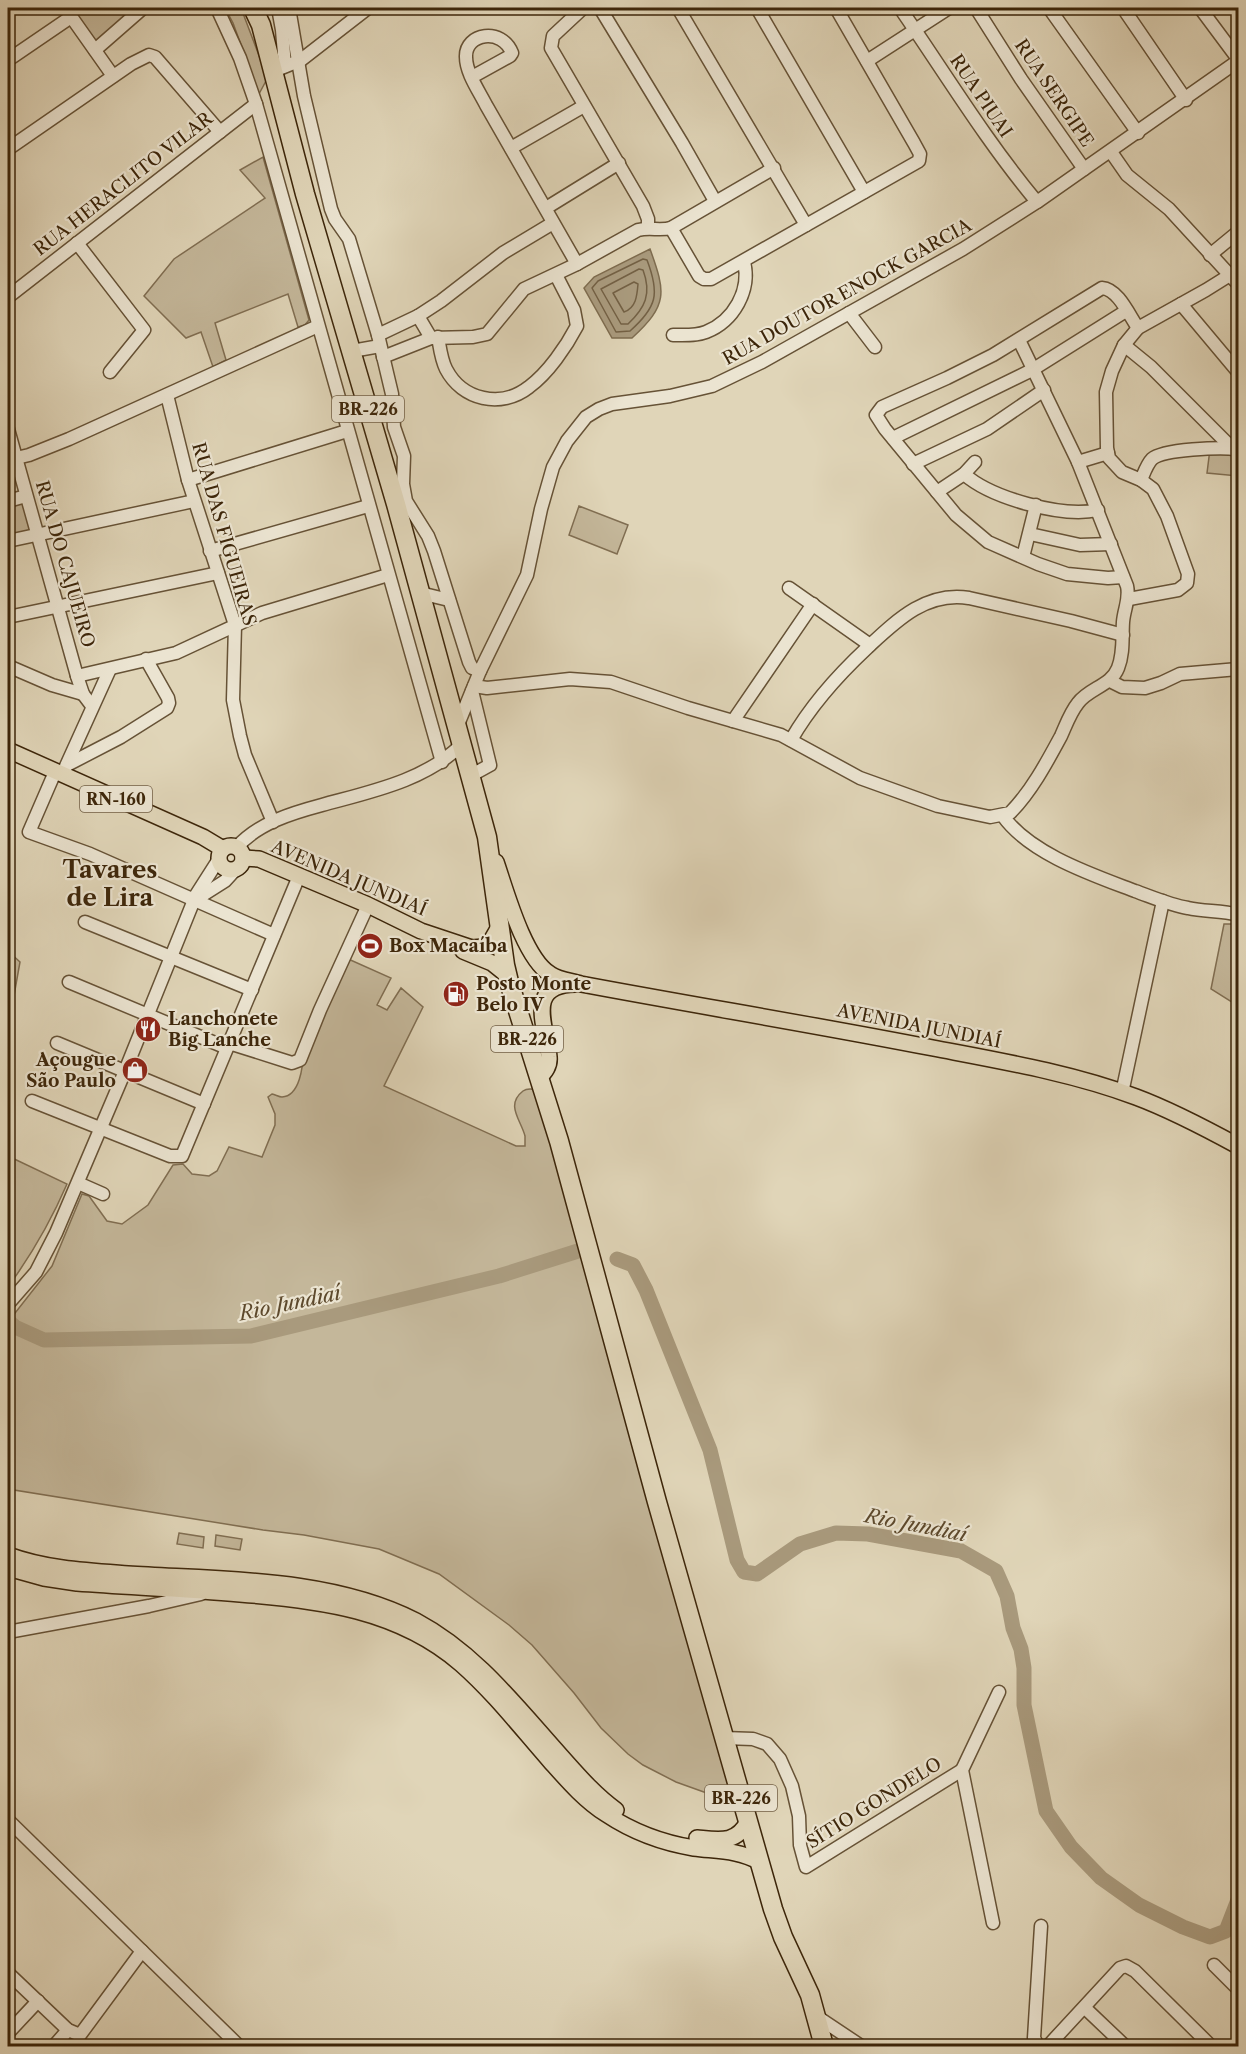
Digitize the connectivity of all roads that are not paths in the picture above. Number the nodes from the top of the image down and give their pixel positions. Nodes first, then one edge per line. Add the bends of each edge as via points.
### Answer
1 (143, 8) edge
2 (218, 8) edge
3 (253, 8) edge
4 (278, 8) edge
5 (289, 8) edge
6 (368, 8) edge
7 (583, 8) edge
8 (600, 8) edge
9 (678, 8) edge
10 (757, 8) edge
11 (836, 8) edge
12 (900, 8) edge
13 (949, 8) edge
14 (976, 8) edge
15 (1049, 8) edge
16 (1124, 8) edge
17 (1200, 8) edge
18 (68, 12) edge
19 (261, 16) edge
20 (915, 29) junction
21 (95, 50) junction
22 (8, 60) edge
23 (1239, 60) edge
24 (297, 61) junction
25 (867, 61) junction
26 (279, 69) junction
27 (113, 76) junction
28 (472, 77) dead end
29 (1186, 99) junction
30 (256, 104) junction
31 (584, 106) junction
32 (220, 132) junction
33 (1138, 133) junction
34 (511, 148) junction
35 (8, 149) edge
36 (1111, 152) junction
37 (619, 163) junction
38 (774, 168) junction
39 (1084, 169) junction
40 (326, 188) junction
41 (864, 192) junction
42 (305, 194) junction
43 (715, 201) junction
44 (1036, 202) junction
45 (546, 208) junction
46 (553, 223) junction
47 (806, 225) junction
48 (648, 228) junction
49 (671, 228) junction
50 (1239, 232) edge
51 (76, 243) junction
52 (1210, 255) junction
53 (744, 262) junction
54 (577, 264) junction
55 (556, 275) junction
56 (1234, 279) edge
57 (9, 292) edge
58 (1181, 304) junction
59 (1126, 311) junction
60 (849, 313) junction
61 (418, 316) junction
62 (318, 326) junction
63 (1138, 328) junction
64 (673, 335) dead end
65 (435, 338) junction
66 (1019, 340) junction
67 (1125, 345) junction
68 (380, 346) junction
69 (875, 347) dead end
70 (352, 351) junction
71 (1032, 370) junction
72 (110, 372) dead end
73 (1239, 372) edge
74 (1044, 390) junction
75 (167, 395) junction
76 (8, 429) edge
77 (347, 431) junction
78 (893, 438) junction
79 (1236, 449) edge
80 (1108, 453) junction
81 (12, 458) edge
82 (975, 462) dead end
83 (1078, 462) junction
84 (914, 464) junction
85 (964, 474) junction
86 (188, 480) junction
87 (1141, 480) junction
88 (937, 492) junction
89 (26, 496) junction
90 (8, 501) edge
91 (194, 501) junction
92 (401, 502) junction
93 (1036, 505) junction
94 (368, 506) junction
95 (1098, 510) junction
96 (1030, 534) junction
97 (37, 535) junction
98 (8, 542) edge
99 (1111, 544) junction
100 (210, 551) junction
101 (1023, 557) junction
102 (218, 573) junction
103 (388, 575) junction
104 (1123, 577) junction
105 (789, 588) dead end
106 (420, 593) junction
107 (1129, 598) junction
108 (449, 600) junction
109 (813, 604) junction
110 (58, 606) junction
111 (8, 617) edge
112 (235, 625) junction
113 (1123, 635) junction
114 (870, 645) junction
115 (147, 659) junction
116 (8, 666) edge
117 (110, 669) junction
118 (1239, 669) edge
119 (480, 671) junction
120 (77, 676) junction
121 (1110, 681) junction
122 (473, 688) junction
123 (83, 694) junction
124 (92, 706) junction
125 (733, 721) junction
126 (459, 737) junction
127 (791, 740) junction
128 (8, 750) edge
129 (442, 762) junction
130 (61, 771) junction
131 (470, 776) junction
132 (1003, 816) junction
133 (273, 822) junction
134 (487, 837) junction
135 (231, 857) junction
136 (299, 876) junction
137 (194, 901) junction
138 (1163, 901) junction
139 (368, 905) junction
140 (1239, 915) edge
141 (85, 922) dead end
142 (499, 927) junction
143 (274, 935) junction
144 (440, 938) junction
145 (170, 958) junction
146 (507, 975) junction
147 (69, 982) dead end
148 (581, 984) junction
149 (252, 990) junction
150 (147, 1015) junction
151 (57, 1043) dead end
152 (228, 1045) junction
153 (125, 1071) junction
154 (539, 1078) junction
155 (1122, 1093) junction
156 (32, 1101) dead end
157 (204, 1104) junction
158 (100, 1128) junction
159 (1239, 1146) edge
160 (78, 1183) junction
161 (103, 1194) dead end
162 (8, 1304) edge
163 (8, 1555) edge
164 (8, 1568) edge
165 (211, 1585) junction
166 (8, 1632) edge
167 (999, 1692) dead end
168 (724, 1738) junction
169 (962, 1770) junction
170 (8, 1820) edge
171 (748, 1821) junction
172 (723, 1845) junction
173 (760, 1862) junction
174 (993, 1923) dead end
175 (1041, 1926) dead end
176 (142, 1951) junction
177 (1214, 1965) dead end
178 (8, 1973) edge
179 (1239, 1989) edge
180 (38, 2001) junction
181 (1084, 2008) junction
182 (816, 2016) junction
183 (68, 2030) junction
184 (8, 2033) edge
185 (54, 2046) edge
186 (239, 2046) edge
187 (824, 2046) edge
188 (861, 2046) edge
189 (1037, 2046) edge
190 (1125, 2046) edge
191 (1211, 2046) edge

1 - 21 street
2 - 30 street
3 - 19 highway, BR-226
4 - 26 street via 282,30
5 - 24 street
6 - 24 street
7 - 31 street via 553,36 550,44
8 - 43 street
9 - 38 street
10 - 41 street
11 - 25 street
12 - 20 street, RUA PIUAI
13 - 20 street
14 - 39 street, RUA SERGIPE
15 - 33 street
16 - 29 street
17 - 23 street
18 - 21 street
18 - 22 street
19 - 26 highway, BR-226
20 - 25 street
20 - 44 street, RUA PIUAI via 973,119
21 - 27 street
23 - 29 street, RUA DOUTOR ENOCK GARCIA
24 - 26 street
24 - 40 street
25 - 41 street via 920,159
26 - 42 highway, BR-226
27 - 32 street via 143,56 155,57
27 - 35 street
28 - 34 street
29 - 33 street, RUA DOUTOR ENOCK GARCIA
30 - 32 street, RUA HERACLITO VILAR
30 - 62 street
31 - 34 street
31 - 37 street
32 - 51 street, RUA HERACLITO VILAR
33 - 36 street, RUA DOUTOR ENOCK GARCIA
34 - 45 street
36 - 39 street, RUA DOUTOR ENOCK GARCIA
36 - 52 street via 1127,175 1169,209
37 - 45 street
37 - 48 street via 644,206
38 - 43 street
38 - 47 street
39 - 44 street, RUA DOUTOR ENOCK GARCIA
40 - 42 street
40 - 68 street via 333,216 348,239
41 - 47 street
42 - 70 highway, BR-226
43 - 49 street
44 - 60 street, RUA DOUTOR ENOCK GARCIA via 963,249
45 - 46 street
46 - 54 street
46 - 61 street via 503,253 460,289
47 - 53 street
48 - 49 street
48 - 54 street
49 - 53 street via 692,266 704,279
50 - 52 street
51 - 57 street, RUA HERACLITO VILAR
51 - 72 street via 144,330
52 - 56 street
53 - 64 street via 745,288 725,319 700,334
54 - 55 street
55 - 65 street via 524,289 487,334
55 - 65 street via 574,310 577,326 540,376 521,392 498,400 468,393 448,371
56 - 58 street
58 - 63 street
58 - 73 street
59 - 63 street
59 - 66 street via 1115,294 1102,288
59 - 71 street
60 - 69 street
60 - 119 street, RUA DOUTOR ENOCK GARCIA via 724,382 692,392 605,405 586,417 553,467 527,575
61 - 65 street
61 - 68 street
62 - 75 street
62 - 77 street
63 - 67 street
65 - 68 street
66 - 71 street
66 - 78 street via 882,407 876,417
67 - 79 street
67 - 80 street via 1106,392
68 - 70 street
68 - 92 street via 392,394 393,427 404,456
70 - 92 highway, BR-226
71 - 74 street
71 - 78 street
74 - 83 street
74 - 84 street via 987,429
75 - 81 street via 38,452
75 - 86 street, RUA DAS FIGUEIRAS
76 - 81 street, RUA DO CAJUEIRO
77 - 86 street
77 - 94 street
78 - 84 street
79 - 87 street via 1161,454 1150,462
80 - 83 street
80 - 87 street via 1122,472
81 - 89 street, RUA DO CAJUEIRO
82 - 85 street
83 - 95 street
84 - 88 street
85 - 88 street
85 - 93 street via 984,489
86 - 91 street, RUA DAS FIGUEIRAS
87 - 107 street via 1153,489 1162,505 1188,577 1178,590
88 - 101 street via 976,534
89 - 90 street
89 - 97 street, RUA DO CAJUEIRO
91 - 97 street
91 - 100 street, RUA DAS FIGUEIRAS
92 - 106 highway, BR-226
92 - 108 street via 428,536
93 - 95 street via 1076,513
93 - 96 street
94 - 100 street
94 - 103 street
95 - 99 street
96 - 99 street via 1073,544
96 - 101 street
97 - 98 street
97 - 110 street, RUA DO CAJUEIRO
99 - 104 street
100 - 102 street, RUA DAS FIGUEIRAS
101 - 104 street via 1067,574
102 - 110 street
102 - 112 street, RUA DAS FIGUEIRAS
103 - 112 street via 288,604
103 - 129 street
104 - 107 street
105 - 109 street
106 - 108 street
106 - 126 highway, BR-226
107 - 113 street
108 - 119 street via 469,662
109 - 114 street
109 - 125 street
110 - 111 street
110 - 120 street, RUA DO CAJUEIRO
112 - 115 street via 177,653
112 - 133 street, RUA DAS FIGUEIRAS via 236,718 245,755
113 - 114 street via 952,597 914,609
113 - 121 street via 1120,661
114 - 127 street via 835,678
115 - 117 street
115 - 130 street via 168,698 167,708
116 - 123 street
117 - 120 street
117 - 124 street
118 - 121 street via 1180,674 1145,688 1122,687
119 - 122 street, RUA DOUTOR ENOCK GARCIA
120 - 123 street, RUA DO CAJUEIRO
121 - 132 street via 1079,702 1026,793
122 - 125 street via 598,679
122 - 126 street, RUA DOUTOR ENOCK GARCIA
122 - 131 street via 490,765
123 - 124 street, RUA DO CAJUEIRO
124 - 130 street
125 - 127 street
126 - 129 street
126 - 131 highway, BR-226
127 - 132 street via 841,769 898,793 958,812
128 - 130 main road, AVENIDA JUNDIAÍ / RN-160
129 - 133 street via 390,786
130 - 135 main road, AVENIDA JUNDIAÍ / RN-160 via 203,837
130 - 137 street via 29,832 90,854
131 - 134 highway, BR-226
132 - 138 street via 1030,840 1080,871
133 - 135 street via 254,833
134 - 142 highway, BR-226
134 - 148 main road, AVENIDA JUNDIAÍ via 532,956 550,975
135 - 136 main road, AVENIDA JUNDIAÍ / RN-160 via 259,859
135 - 137 street via 200,887
135 - 137 street via 225,881
136 - 139 main road, AVENIDA JUNDIAÍ / RN-160
136 - 143 street
137 - 143 street
137 - 145 street
138 - 140 street
138 - 155 street
139 - 144 main road, AVENIDA JUNDIAÍ / RN-160
139 - 152 street via 300,1060 292,1063
141 - 145 street
142 - 144 main road, AVENIDA JUNDIAÍ / RN-160 via 491,941 479,948
142 - 146 highway, BR-226
143 - 149 street
144 - 146 main road, AVENIDA JUNDIAÍ / RN-160 via 492,963
145 - 149 street
145 - 150 street
146 - 154 highway, BR-226
147 - 150 street
148 - 154 main road, AVENIDA JUNDIAÍ via 556,986 544,1000 542,1023 550,1058
148 - 155 main road, AVENIDA JUNDIAÍ via 994,1060
149 - 152 street
150 - 152 street
150 - 153 street
151 - 153 street
152 - 157 street
153 - 157 street
153 - 158 street
154 - 168 highway, BR-226
155 - 159 main road, AVENIDA JUNDIAÍ
156 - 158 street
157 - 158 street via 181,1157
158 - 160 street
160 - 161 street
160 - 162 street via 44,1259
163 - 165 main road via 49,1566
164 - 165 main road via 77,1583
165 - 166 street via 150,1606
165 - 172 main road via 257,1582 344,1594 414,1620 485,1671 608,1804 660,1830
167 - 169 street
168 - 169 street, SÍTIO GONDELO via 753,1739 767,1744 780,1759 792,1785 806,1867
168 - 171 highway, BR-226
169 - 174 street
170 - 176 street
171 - 172 main road via 744,1830
171 - 173 highway, BR-226
172 - 173 main road
173 - 182 highway, BR-226 via 780,1930
175 - 189 street via 1034,2036
176 - 183 street via 80,2035
176 - 186 street
177 - 179 street
178 - 180 street
180 - 183 street
180 - 184 street
181 - 189 street
181 - 190 street
181 - 191 street via 1120,1968 1128,1966
182 - 187 highway, BR-226
182 - 188 street
183 - 185 street

